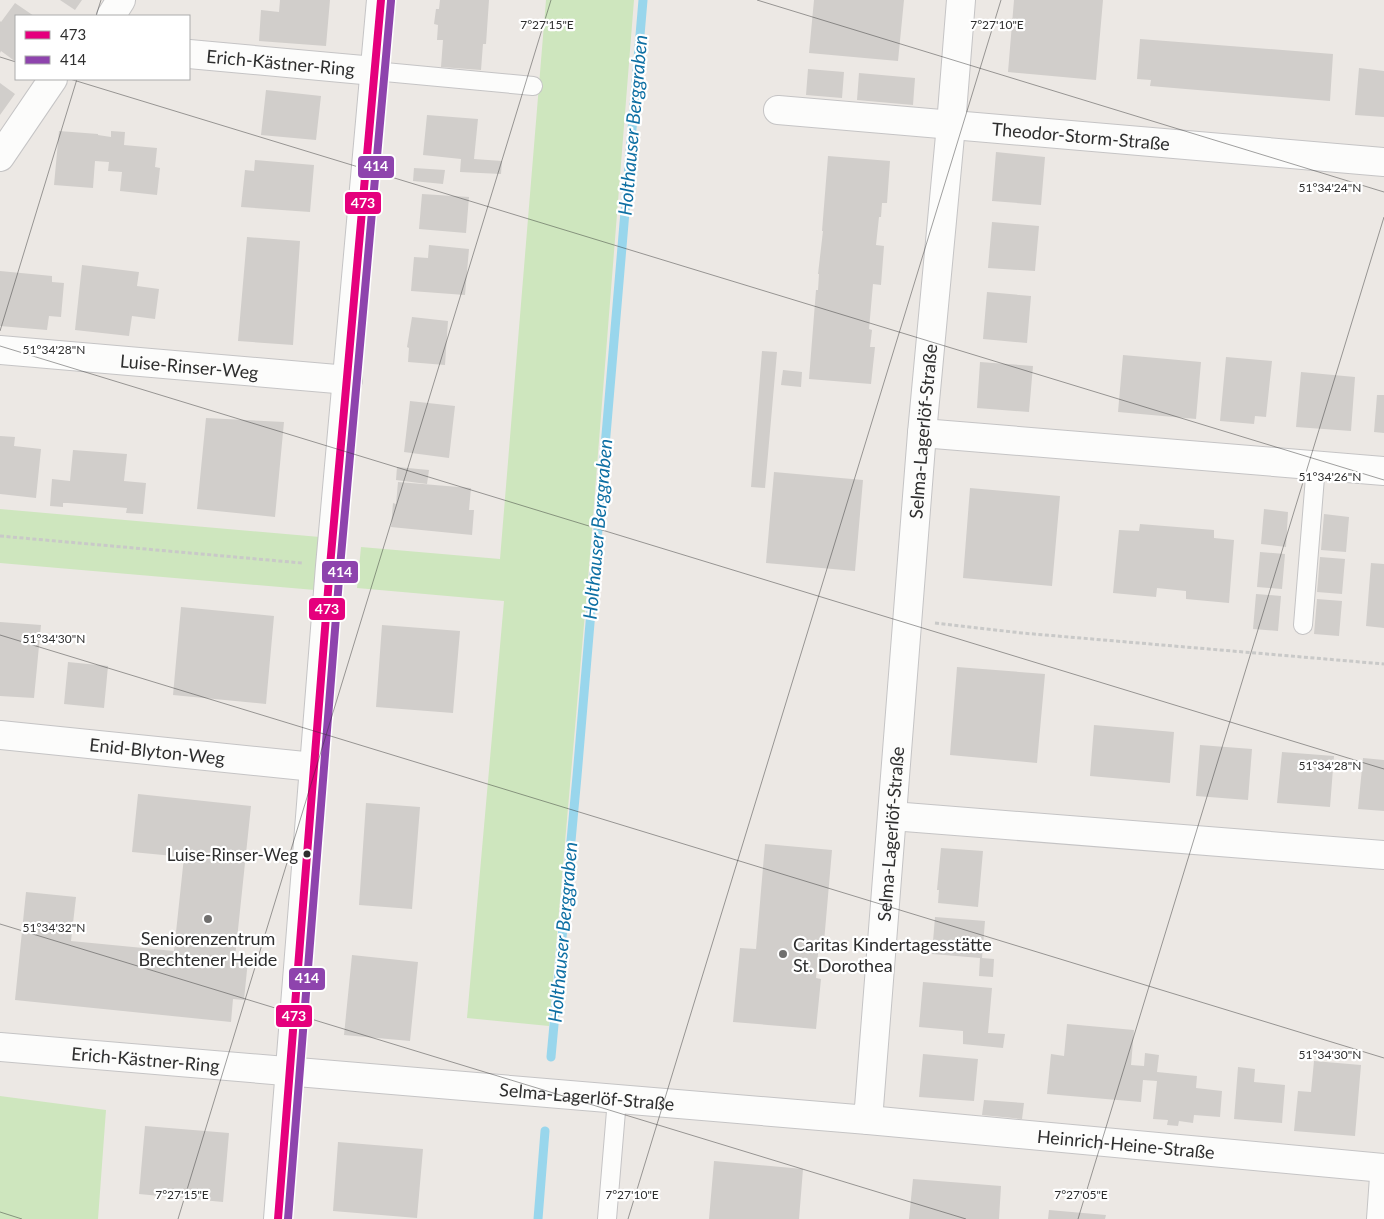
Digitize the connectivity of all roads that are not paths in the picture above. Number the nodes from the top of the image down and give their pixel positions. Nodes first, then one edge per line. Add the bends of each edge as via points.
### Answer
1 (122, 0) edge
2 (380, 0) edge
3 (960, 0) edge
4 (112, 15) edge
5 (190, 54) edge
6 (374, 71) junction
7 (52, 80) edge
8 (533, 86) dead end
9 (778, 110) dead end
10 (951, 125) junction
11 (0, 157) edge
12 (1384, 162) edge
13 (0, 350) edge
14 (348, 380) junction
15 (922, 433) junction
16 (1316, 465) junction
17 (1384, 471) edge
18 (1303, 625) dead end
19 (0, 735) edge
20 (314, 767) junction
21 (892, 816) junction
22 (1384, 855) edge
23 (0, 1047) edge
24 (290, 1072) junction
25 (617, 1099) junction
26 (868, 1120) junction
27 (1384, 1168) edge
28 (1384, 1177) edge
29 (278, 1219) edge
30 (607, 1219) edge
31 (1381, 1219) edge

1 - 4 street
2 - 6 street
3 - 10 street, Selma-Lagerlöf-Straße
5 - 6 street, Erich-Kästner-Ring
6 - 8 lane
6 - 14 street
7 - 11 street
9 - 10 street, Theodor-Storm-Straße
10 - 12 street, Theodor-Storm-Straße
10 - 15 street, Selma-Lagerlöf-Straße
13 - 14 street, Luise-Rinser-Weg
14 - 20 street
15 - 16 street
15 - 21 street, Selma-Lagerlöf-Straße
16 - 17 street
16 - 18 lane
19 - 20 street, Enid-Blyton-Weg
20 - 24 street
21 - 22 street
21 - 26 street, Selma-Lagerlöf-Straße
23 - 24 street, Erich-Kästner-Ring
24 - 25 street, Selma-Lagerlöf-Straße
24 - 29 street
25 - 26 street, Selma-Lagerlöf-Straße
25 - 30 lane
26 - 27 street, Heinrich-Heine-Straße
28 - 31 street

